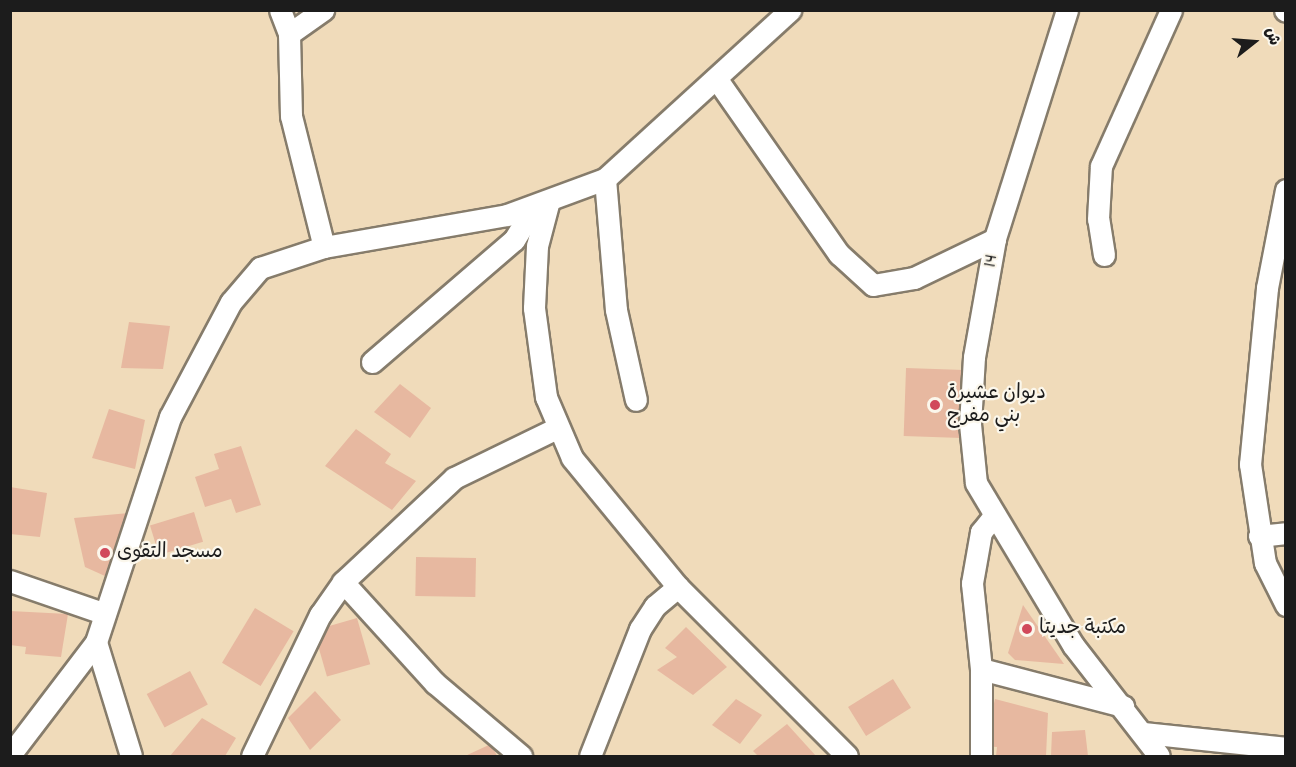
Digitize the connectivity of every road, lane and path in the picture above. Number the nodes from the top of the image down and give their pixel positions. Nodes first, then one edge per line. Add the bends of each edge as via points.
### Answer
1 (280, 10) edge
2 (323, 10) edge
3 (790, 10) edge
4 (1067, 10) edge
5 (1171, 10) edge
6 (289, 34) junction
7 (716, 78) junction
8 (605, 179) junction
9 (1286, 190) edge
10 (541, 206) junction
11 (995, 239) junction
12 (324, 247) junction
13 (1104, 255) dead end
14 (372, 362) dead end
15 (636, 400) dead end
16 (557, 428) junction
17 (995, 515) junction
18 (1286, 532) edge
19 (1258, 536) junction
20 (10, 580) edge
21 (344, 582) junction
22 (678, 587) junction
23 (1286, 605) edge
24 (103, 613) junction
25 (96, 642) junction
26 (981, 669) junction
27 (1123, 706) junction
28 (1144, 733) junction
29 (1286, 748) edge
30 (258, 754) edge
31 (10, 755) edge
32 (131, 756) edge
33 (521, 756) edge
34 (590, 756) edge
35 (847, 756) edge
36 (981, 756) edge
37 (1159, 756) edge

1 - 6 street
2 - 6 street
3 - 7 street
4 - 11 street, 14
5 - 13 street via 1101,166 1098,219
6 - 12 street via 287,92
7 - 8 street
7 - 11 street via 838,254 873,285 914,278
8 - 10 street
8 - 15 street via 616,310
9 - 19 street via 1267,288 1250,464
10 - 12 street via 402,237
10 - 14 street via 514,240
10 - 16 street via 534,297 546,397
11 - 17 street, 14 via 974,357 970,424 976,483
12 - 24 street via 260,268 231,302 170,417
16 - 21 street via 511,446 454,478
16 - 22 street via 586,476
17 - 26 street via 975,550 972,584
17 - 27 street, 14 via 1073,645
18 - 19 street
19 - 23 street
20 - 24 street
21 - 30 street via 320,615
21 - 33 street via 435,683
22 - 34 street via 655,606 640,629
22 - 35 street
24 - 25 street
25 - 31 street
25 - 32 street
26 - 27 street
26 - 36 street
27 - 28 street, 14
28 - 29 street
28 - 37 street, 14

